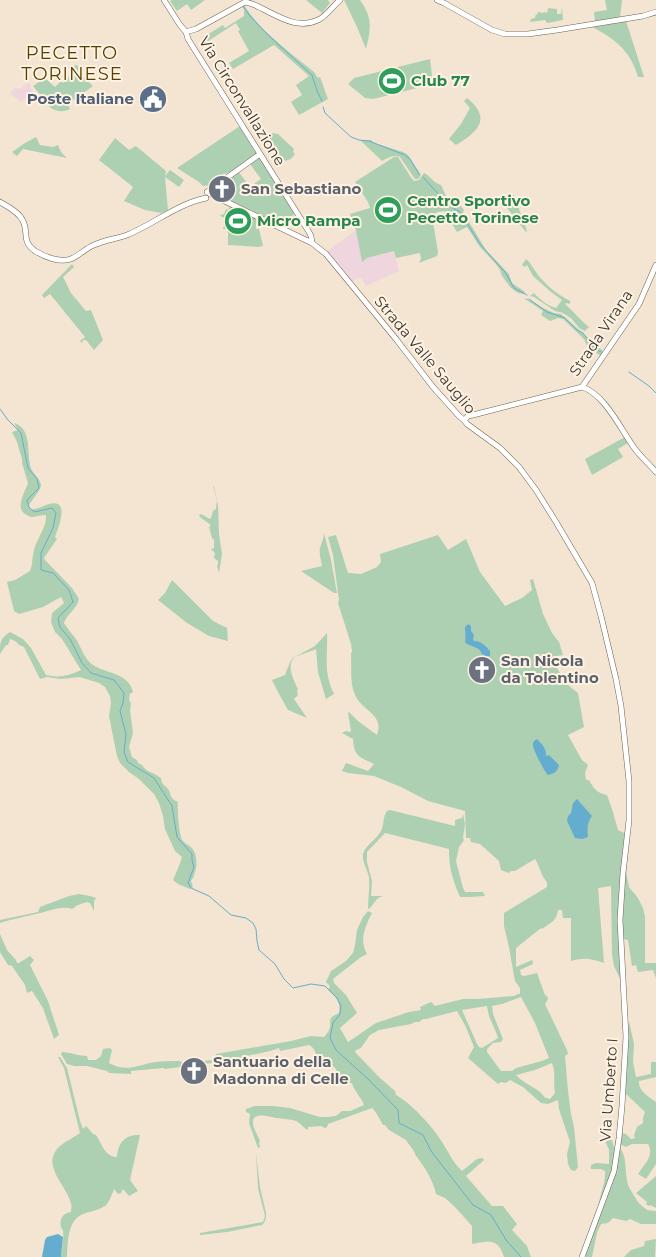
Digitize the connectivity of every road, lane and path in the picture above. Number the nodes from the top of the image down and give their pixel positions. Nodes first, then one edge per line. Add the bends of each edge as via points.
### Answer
1 (164, 0) edge
2 (340, 0) edge
3 (437, 0) edge
4 (656, 12) edge
5 (186, 32) junction
6 (260, 154) junction
7 (208, 195) junction
8 (0, 202) edge
9 (312, 243) junction
10 (656, 265) edge
11 (582, 387) junction
12 (464, 420) junction
13 (656, 472) edge
14 (620, 920) joint
15 (582, 1257) edge

1 - 5 street, Via Circonvallazione
2 - 5 street via 320,19 298,24 245,2
3 - 4 street via 505,34 557,30
5 - 6 street, Via Circonvallazione
6 - 7 street
6 - 9 street, Via Circonvallazione via 309,232
7 - 8 street via 128,235 94,245 61,260 46,256 27,244 22,219
7 - 9 street, Strada Valle Sauglio
9 - 12 street, Strada Valle Sauglio via 326,254 433,387
10 - 11 street, Strada Virana via 639,304
11 - 12 street, Strada Virana via 468,416
11 - 13 street via 610,410 636,450
12 - 14 street, Strada Valle Sauglio via 519,467 592,583 616,679 628,781 629,820
14 - 15 street, Via Umberto I via 626,1037 619,1138 614,1171

